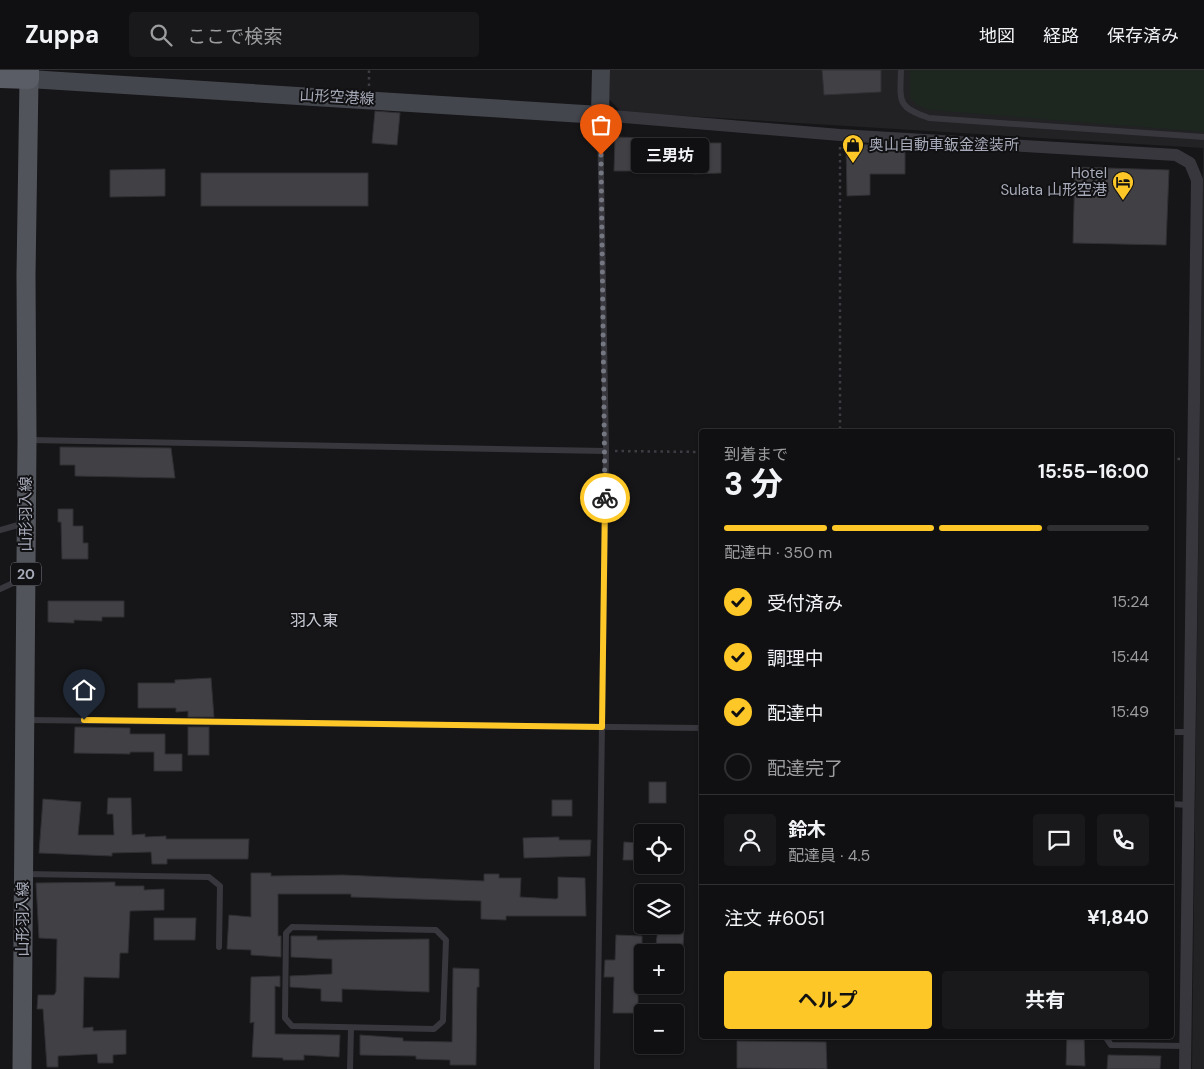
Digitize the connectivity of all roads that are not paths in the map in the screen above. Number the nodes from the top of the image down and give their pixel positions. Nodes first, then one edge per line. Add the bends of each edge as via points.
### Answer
1 (600, 70) edge
2 (901, 70) edge
3 (29, 74) edge
4 (0, 78) edge
5 (600, 115) junction
6 (1204, 137) edge
7 (27, 440) junction
8 (606, 451) junction
9 (26, 522) junction
10 (0, 530) edge
11 (26, 578) junction
12 (0, 589) edge
13 (24, 720) junction
14 (602, 727) junction
15 (699, 728) edge
16 (1174, 732) edge
17 (1190, 732) junction
18 (1174, 804) edge
19 (1189, 805) junction
20 (23, 874) junction
21 (219, 947) dead end
22 (351, 1028) junction
23 (1107, 1039) edge
24 (1186, 1046) junction
25 (22, 1069) edge
26 (350, 1069) edge
27 (597, 1069) edge
28 (1185, 1069) edge

1 - 5 main road
2 - 6 lane via 900,98 909,111 930,118
3 - 4 highway
3 - 5 main road, 山形空港線
3 - 7 main road, 山形羽入線 / 20
5 - 8 lane
5 - 17 street via 840,135 1176,155 1190,163 1197,180
7 - 8 lane
7 - 9 main road, 山形羽入線 / 20
8 - 14 lane
9 - 10 lane
9 - 11 main road, 山形羽入線 / 20
11 - 12 lane
11 - 13 main road, 山形羽入線 / 20
13 - 14 lane
13 - 20 main road, 山形羽入線 / 20
14 - 15 lane
14 - 27 lane
16 - 17 lane
17 - 19 street
18 - 19 lane
19 - 24 street
20 - 21 lane via 209,877 220,886
20 - 25 main road, 山形羽入線 / 20
22 - 22 lane via 434,1029 443,1021 446,940 436,930 292,927 286,933 285,1018 292,1026
22 - 26 lane
23 - 24 lane via 1110,1045
24 - 28 street

